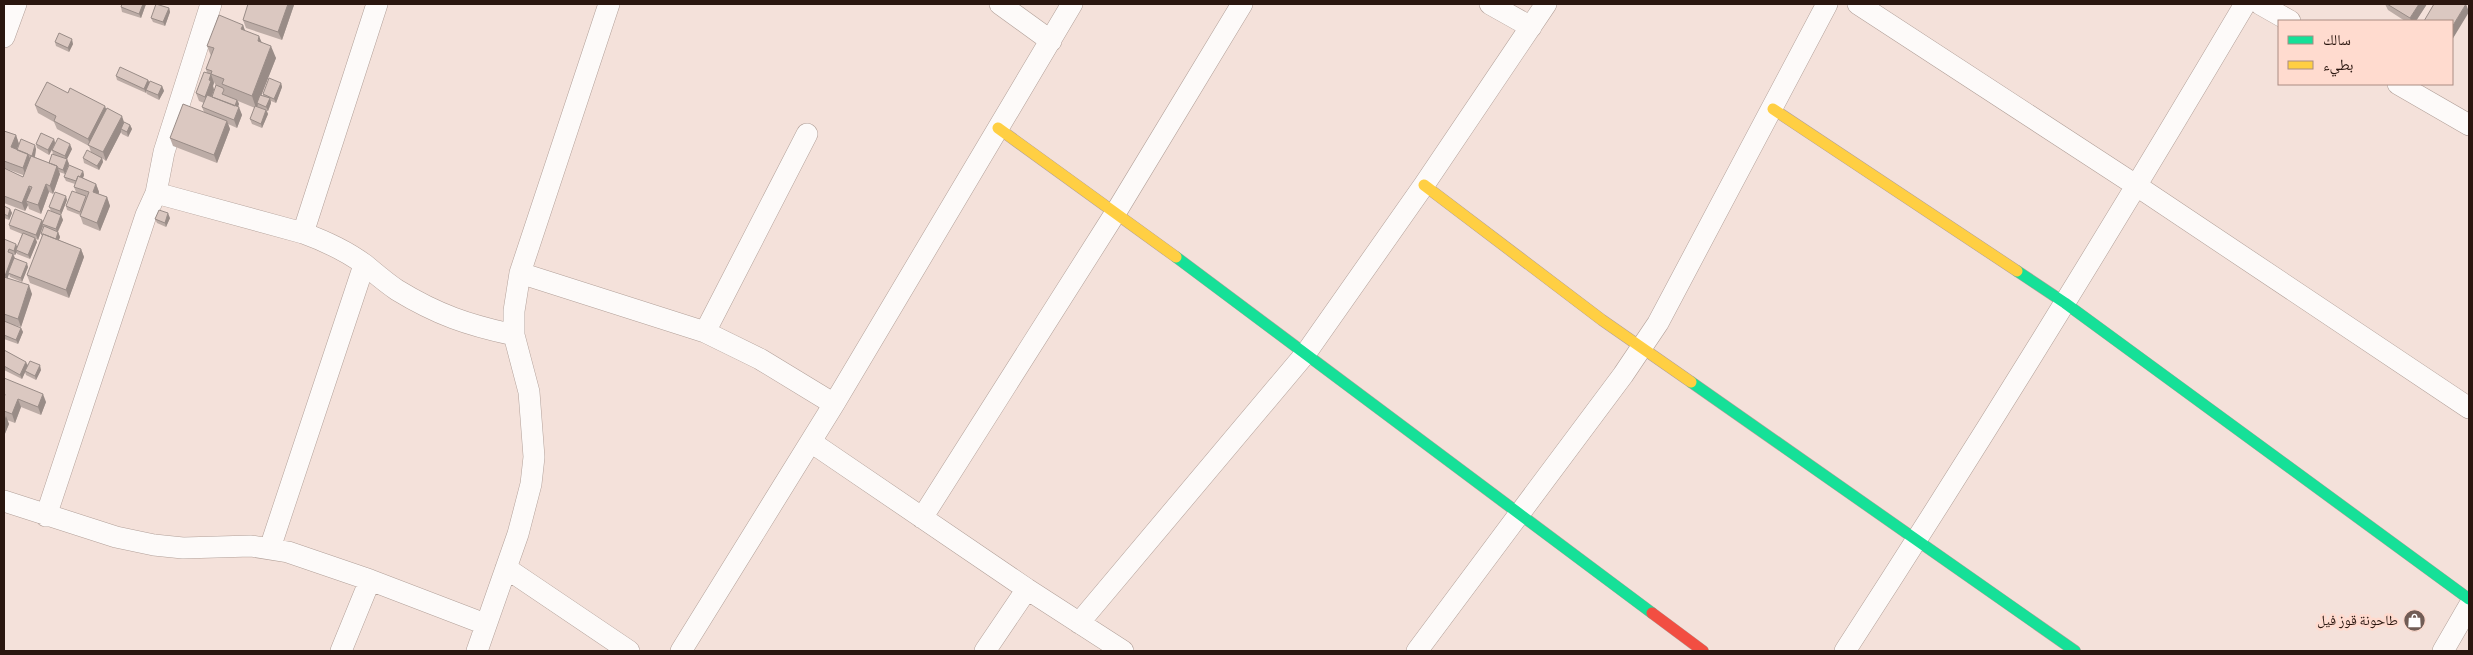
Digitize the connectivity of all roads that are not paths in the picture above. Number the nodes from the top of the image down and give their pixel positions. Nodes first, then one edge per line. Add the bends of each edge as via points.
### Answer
1 (16, 4) edge
2 (211, 4) edge
3 (377, 4) edge
4 (609, 4) edge
5 (1000, 4) edge
6 (1072, 4) edge
7 (1242, 4) edge
8 (1490, 4) edge
9 (1546, 4) edge
10 (1827, 4) edge
11 (1858, 4) edge
12 (2245, 4) edge
13 (2260, 4) edge
14 (2288, 20) edge
15 (1531, 27) junction
16 (4, 37) edge
17 (1051, 41) junction
18 (2400, 85) edge
19 (1773, 109) junction
20 (2469, 125) edge
21 (998, 128) junction
22 (807, 134) dead end
23 (1424, 185) junction
24 (2137, 186) junction
25 (156, 193) junction
26 (1116, 212) junction
27 (303, 233) junction
28 (364, 265) junction
29 (520, 273) junction
30 (2065, 302) junction
31 (705, 332) junction
32 (514, 335) junction
33 (1642, 348) junction
34 (1306, 353) junction
35 (834, 404) junction
36 (2469, 408) edge
37 (811, 442) junction
38 (4, 501) edge
39 (1518, 514) junction
40 (46, 516) junction
41 (922, 518) junction
42 (1917, 541) junction
43 (270, 548) junction
44 (506, 568) junction
45 (370, 580) junction
46 (1027, 590) junction
47 (2469, 598) edge
48 (2469, 606) edge
49 (1079, 623) junction
50 (485, 624) junction
51 (606, 644) edge
52 (341, 651) edge
53 (477, 651) edge
54 (629, 651) edge
55 (680, 651) edge
56 (986, 651) edge
57 (1123, 651) edge
58 (1417, 651) edge
59 (1704, 651) edge
60 (1845, 651) edge
61 (2075, 651) edge
62 (2444, 651) edge

1 - 16 street
2 - 25 street via 164,152
3 - 27 street
4 - 29 street
5 - 17 street
6 - 17 street
7 - 26 street
8 - 15 street
9 - 15 street
10 - 19 street
11 - 24 street
12 - 24 street
13 - 14 street
15 - 23 street
17 - 21 street
18 - 20 street
19 - 30 street
19 - 33 street
21 - 26 street
21 - 35 street
22 - 31 street
23 - 33 street
23 - 34 street
24 - 30 street
24 - 36 street
25 - 27 street
25 - 40 street
26 - 34 street
26 - 41 street
27 - 28 street via 343,250
28 - 32 street via 395,288 443,316
28 - 43 street
29 - 31 street
29 - 32 street
30 - 42 street
30 - 47 street
31 - 35 street
32 - 44 street via 529,392 534,457 525,511
33 - 39 street
33 - 42 street
34 - 39 street
34 - 49 street
35 - 37 street
37 - 41 street
37 - 55 street
38 - 40 street
39 - 58 street
39 - 59 street
40 - 43 street via 154,545
41 - 46 street
42 - 60 street
42 - 61 street
43 - 45 street
44 - 50 street
44 - 51 street
45 - 50 street
45 - 52 street
46 - 49 street
46 - 56 street
48 - 62 street
49 - 57 street
50 - 53 street
51 - 54 street

